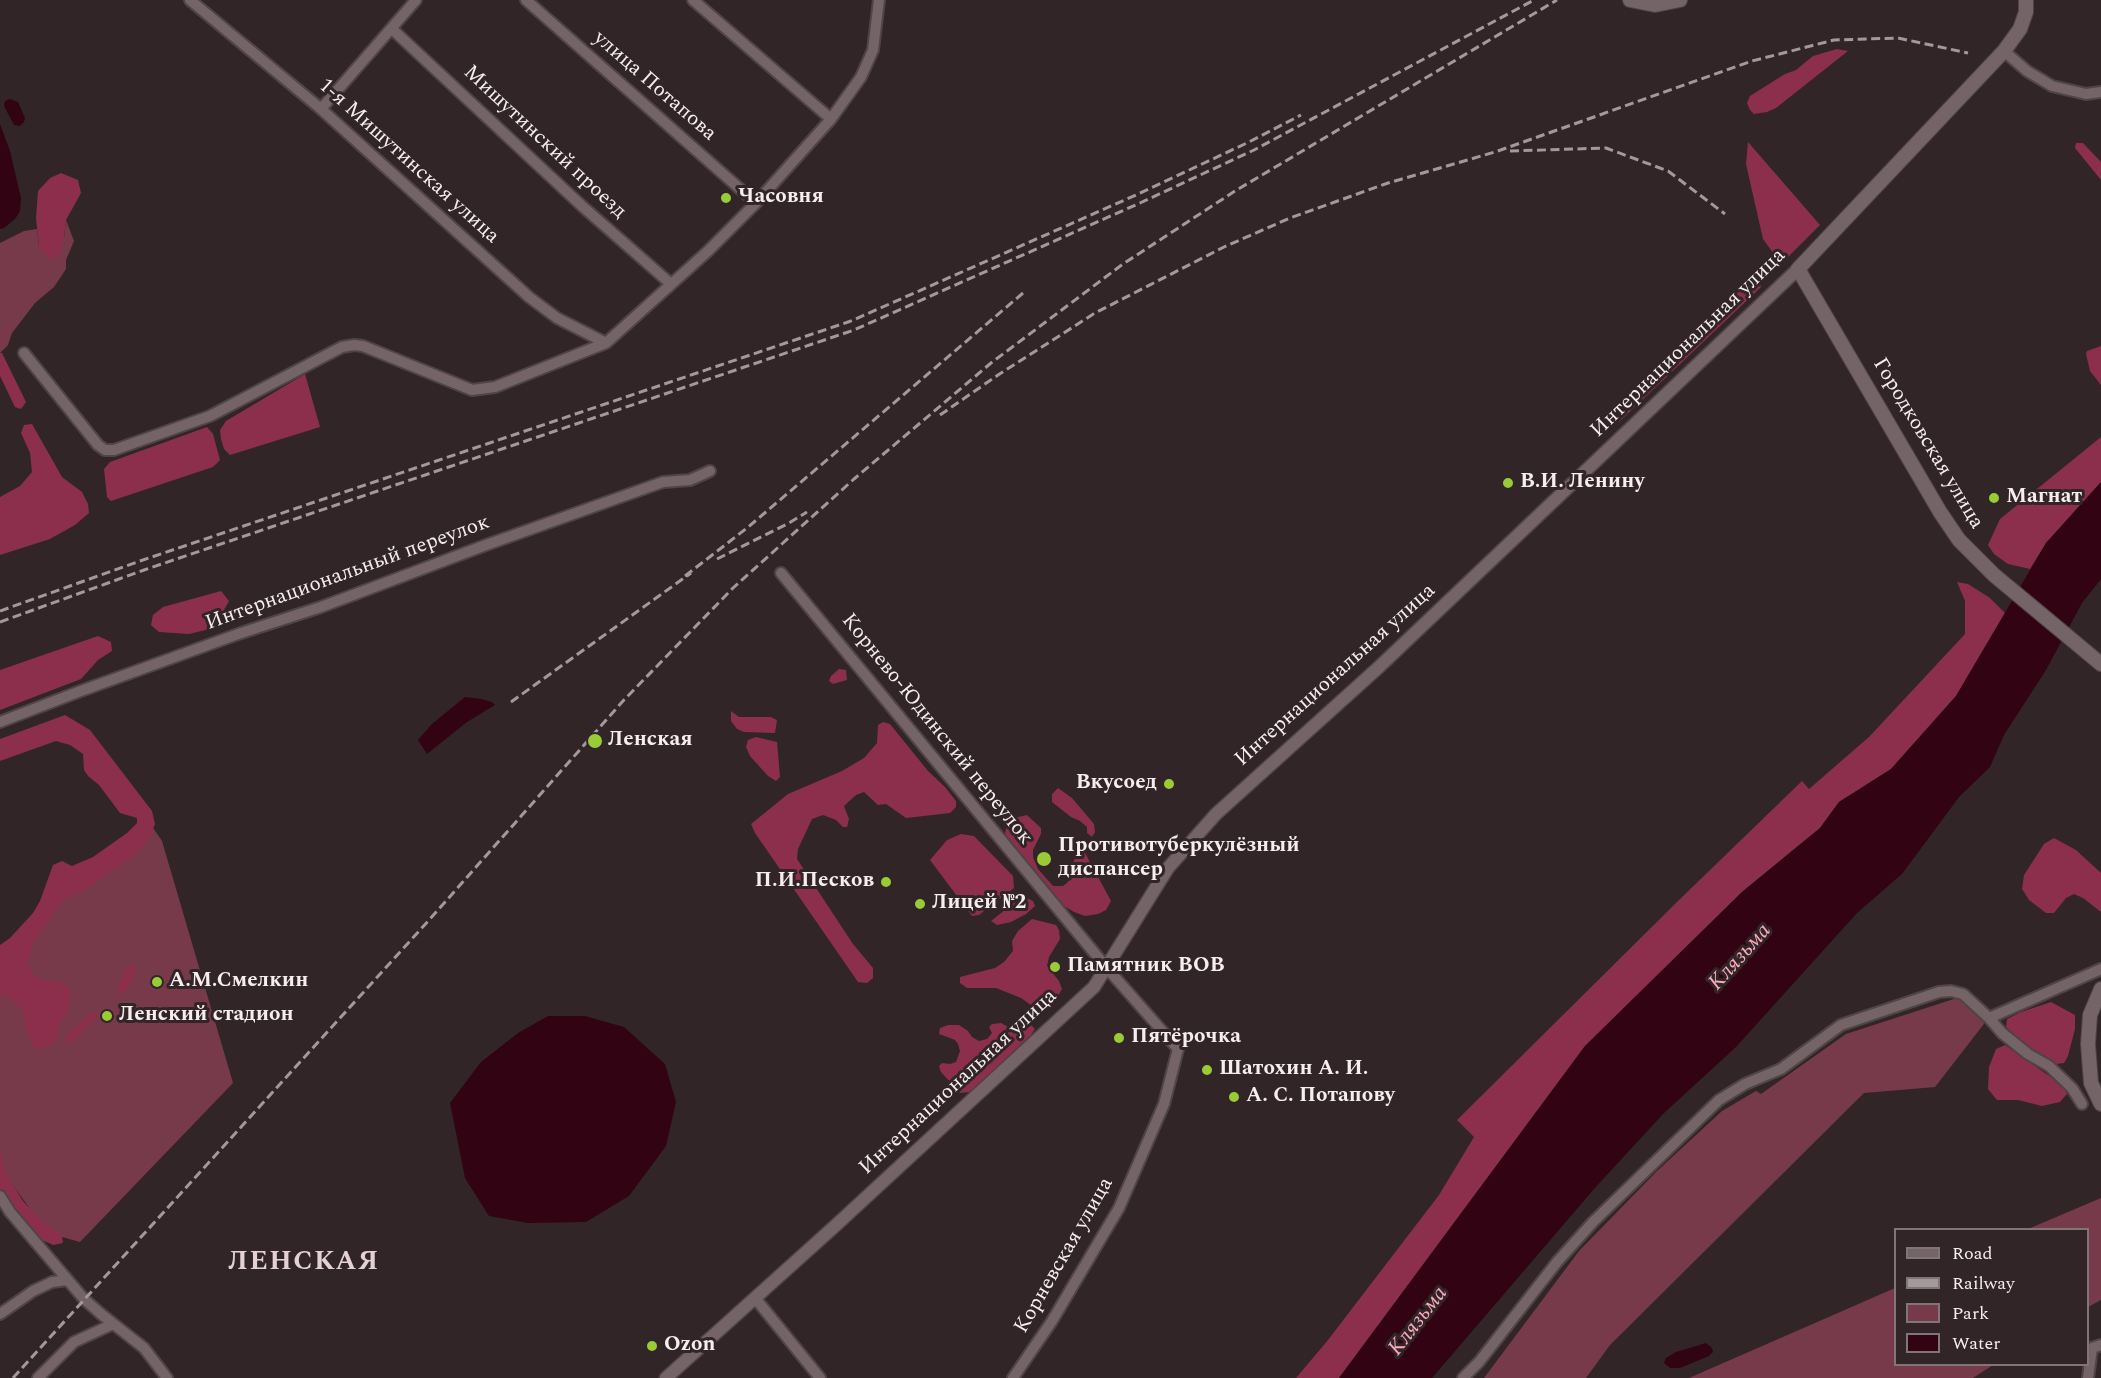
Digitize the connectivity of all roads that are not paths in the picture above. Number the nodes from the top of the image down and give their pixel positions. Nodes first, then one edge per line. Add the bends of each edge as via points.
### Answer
1 (190, 0) edge
2 (416, 0) edge
3 (526, 0) edge
4 (693, 0) edge
5 (879, 0) edge
6 (1630, 0) edge
7 (1680, 0) edge
8 (2026, 0) edge
9 (392, 29) junction
10 (2004, 51) junction
11 (2101, 92) edge
12 (321, 109) junction
13 (831, 119) junction
14 (756, 203) junction
15 (1798, 269) junction
16 (671, 284) junction
17 (606, 343) junction
18 (24, 353) dead end
19 (710, 471) dead end
20 (781, 573) dead end
21 (2101, 664) edge
22 (0, 722) edge
23 (1106, 967) junction
24 (2101, 969) edge
25 (2101, 989) edge
26 (1989, 1018) junction
27 (2082, 1104) dead end
28 (2101, 1104) edge
29 (0, 1196) edge
30 (67, 1280) junction
31 (755, 1298) junction
32 (0, 1314) edge
33 (113, 1324) junction
34 (2101, 1344) edge
35 (38, 1378) edge
36 (167, 1378) edge
37 (666, 1378) edge
38 (820, 1378) edge
39 (1013, 1378) edge
40 (1463, 1378) edge
41 (2088, 1378) edge

1 - 12 street, 1-я Мишутинская улица
2 - 9 street
3 - 14 street, улица Потапова
4 - 13 street
5 - 13 street via 873,50 861,77
6 - 7 main road via 1655,5
8 - 10 main road, Интернациональная улица via 2020,29
9 - 12 street
9 - 16 street, Мишутинский проезд
10 - 11 street via 2052,86 2086,94
10 - 15 main road, Интернациональная улица
12 - 17 street, 1-я Мишутинская улица via 529,297 557,318
13 - 14 street
14 - 16 street
15 - 21 main road, Городковская улица via 1947,523 1994,576
15 - 23 street, Интернациональная улица via 1379,667 1216,814 1168,868
16 - 17 street
17 - 18 street via 495,387 472,390 354,345 337,350 210,416 114,450 98,445
19 - 22 street, Интернациональный переулок via 690,480 663,482
20 - 23 street, Корнево-Юдинский переулок
23 - 31 street, Интернациональная улица via 1094,987
23 - 39 street, Корневская улица via 1176,1045 1178,1054 1164,1104 1119,1208 1053,1321
24 - 26 street
25 - 28 main road via 2090,1015 2088,1044 2091,1083
26 - 27 street via 2028,1054 2049,1066
26 - 40 street via 1963,994 1939,992 1841,1024 1781,1069 1719,1100 1593,1222
29 - 30 street
30 - 32 street via 52,1282
30 - 33 street
31 - 37 street, Интернациональная улица
31 - 38 street
33 - 35 street via 74,1342
33 - 36 street via 144,1348
34 - 41 street via 2092,1348

